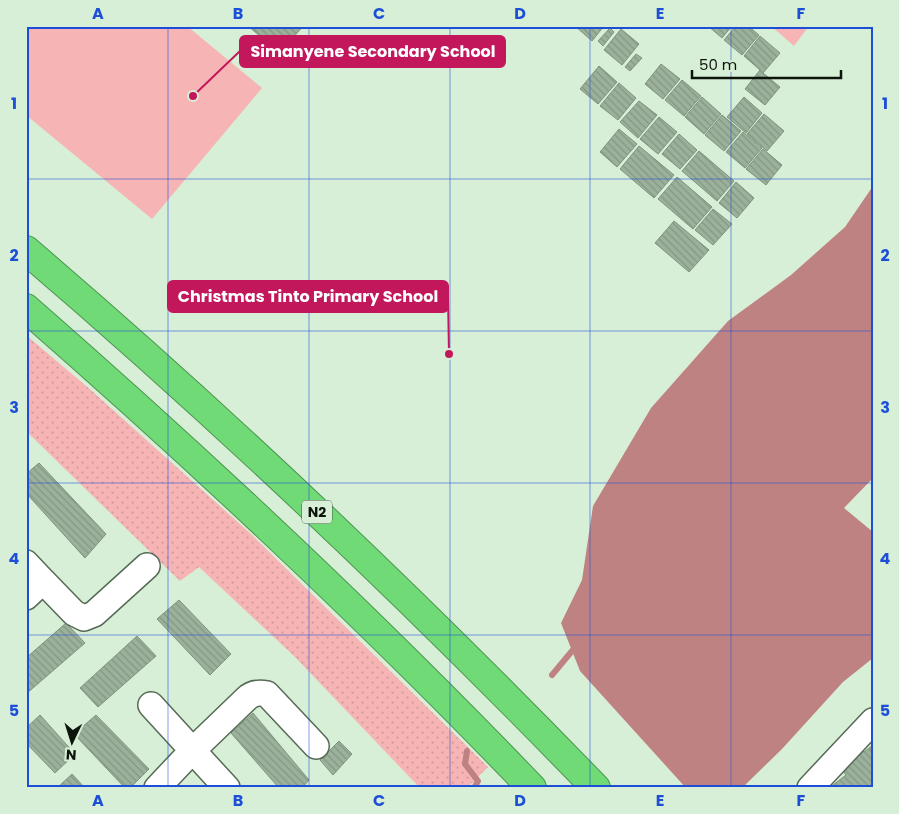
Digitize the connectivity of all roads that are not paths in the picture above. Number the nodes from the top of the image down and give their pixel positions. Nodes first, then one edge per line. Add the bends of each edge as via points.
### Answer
1 (26, 250) edge
2 (26, 308) edge
3 (26, 563) edge
4 (147, 566) dead end
5 (35, 589) edge
6 (151, 705) dead end
7 (873, 721) edge
8 (316, 746) dead end
9 (192, 751) junction
10 (157, 788) edge
11 (226, 788) edge
12 (532, 788) edge
13 (596, 788) edge
14 (810, 788) edge

1 - 13 highway, N2 via 248,447 510,699
2 - 12 highway via 172,437 336,592
3 - 5 street
4 - 5 street via 94,614 84,618
6 - 9 street
7 - 14 street
8 - 9 street via 267,694 257,693 250,695
9 - 10 street
9 - 11 street

